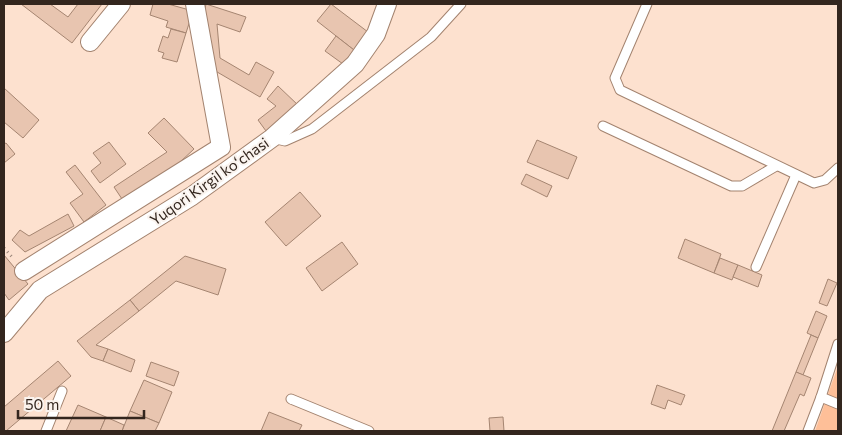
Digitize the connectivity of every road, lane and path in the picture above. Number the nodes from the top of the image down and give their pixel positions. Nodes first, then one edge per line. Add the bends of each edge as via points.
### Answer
1 (121, 4) edge
2 (195, 4) edge
3 (387, 4) edge
4 (461, 4) edge
5 (647, 4) edge
6 (90, 42) dead end
7 (604, 126) dead end
8 (272, 138) junction
9 (776, 166) junction
10 (838, 168) edge
11 (796, 175) junction
12 (756, 266) dead end
13 (24, 271) dead end
14 (4, 333) edge
15 (838, 344) edge
16 (62, 391) dead end
17 (821, 397) junction
18 (291, 398) dead end
19 (838, 404) edge
20 (46, 431) edge
21 (369, 431) edge
22 (808, 431) edge

1 - 6 street
2 - 13 street via 221,147
3 - 8 street, Yuqori Kirgil koʻchasi via 376,34 355,64
4 - 8 lane via 431,37 312,129 286,141
5 - 9 lane via 615,78 620,90
7 - 9 lane via 731,186 742,186
8 - 14 street, Yuqori Kirgil koʻchasi via 192,196 40,290
9 - 11 lane
10 - 11 lane via 825,180 814,183
11 - 12 lane
15 - 17 lane
16 - 20 lane
17 - 19 lane
17 - 22 lane
18 - 21 lane

